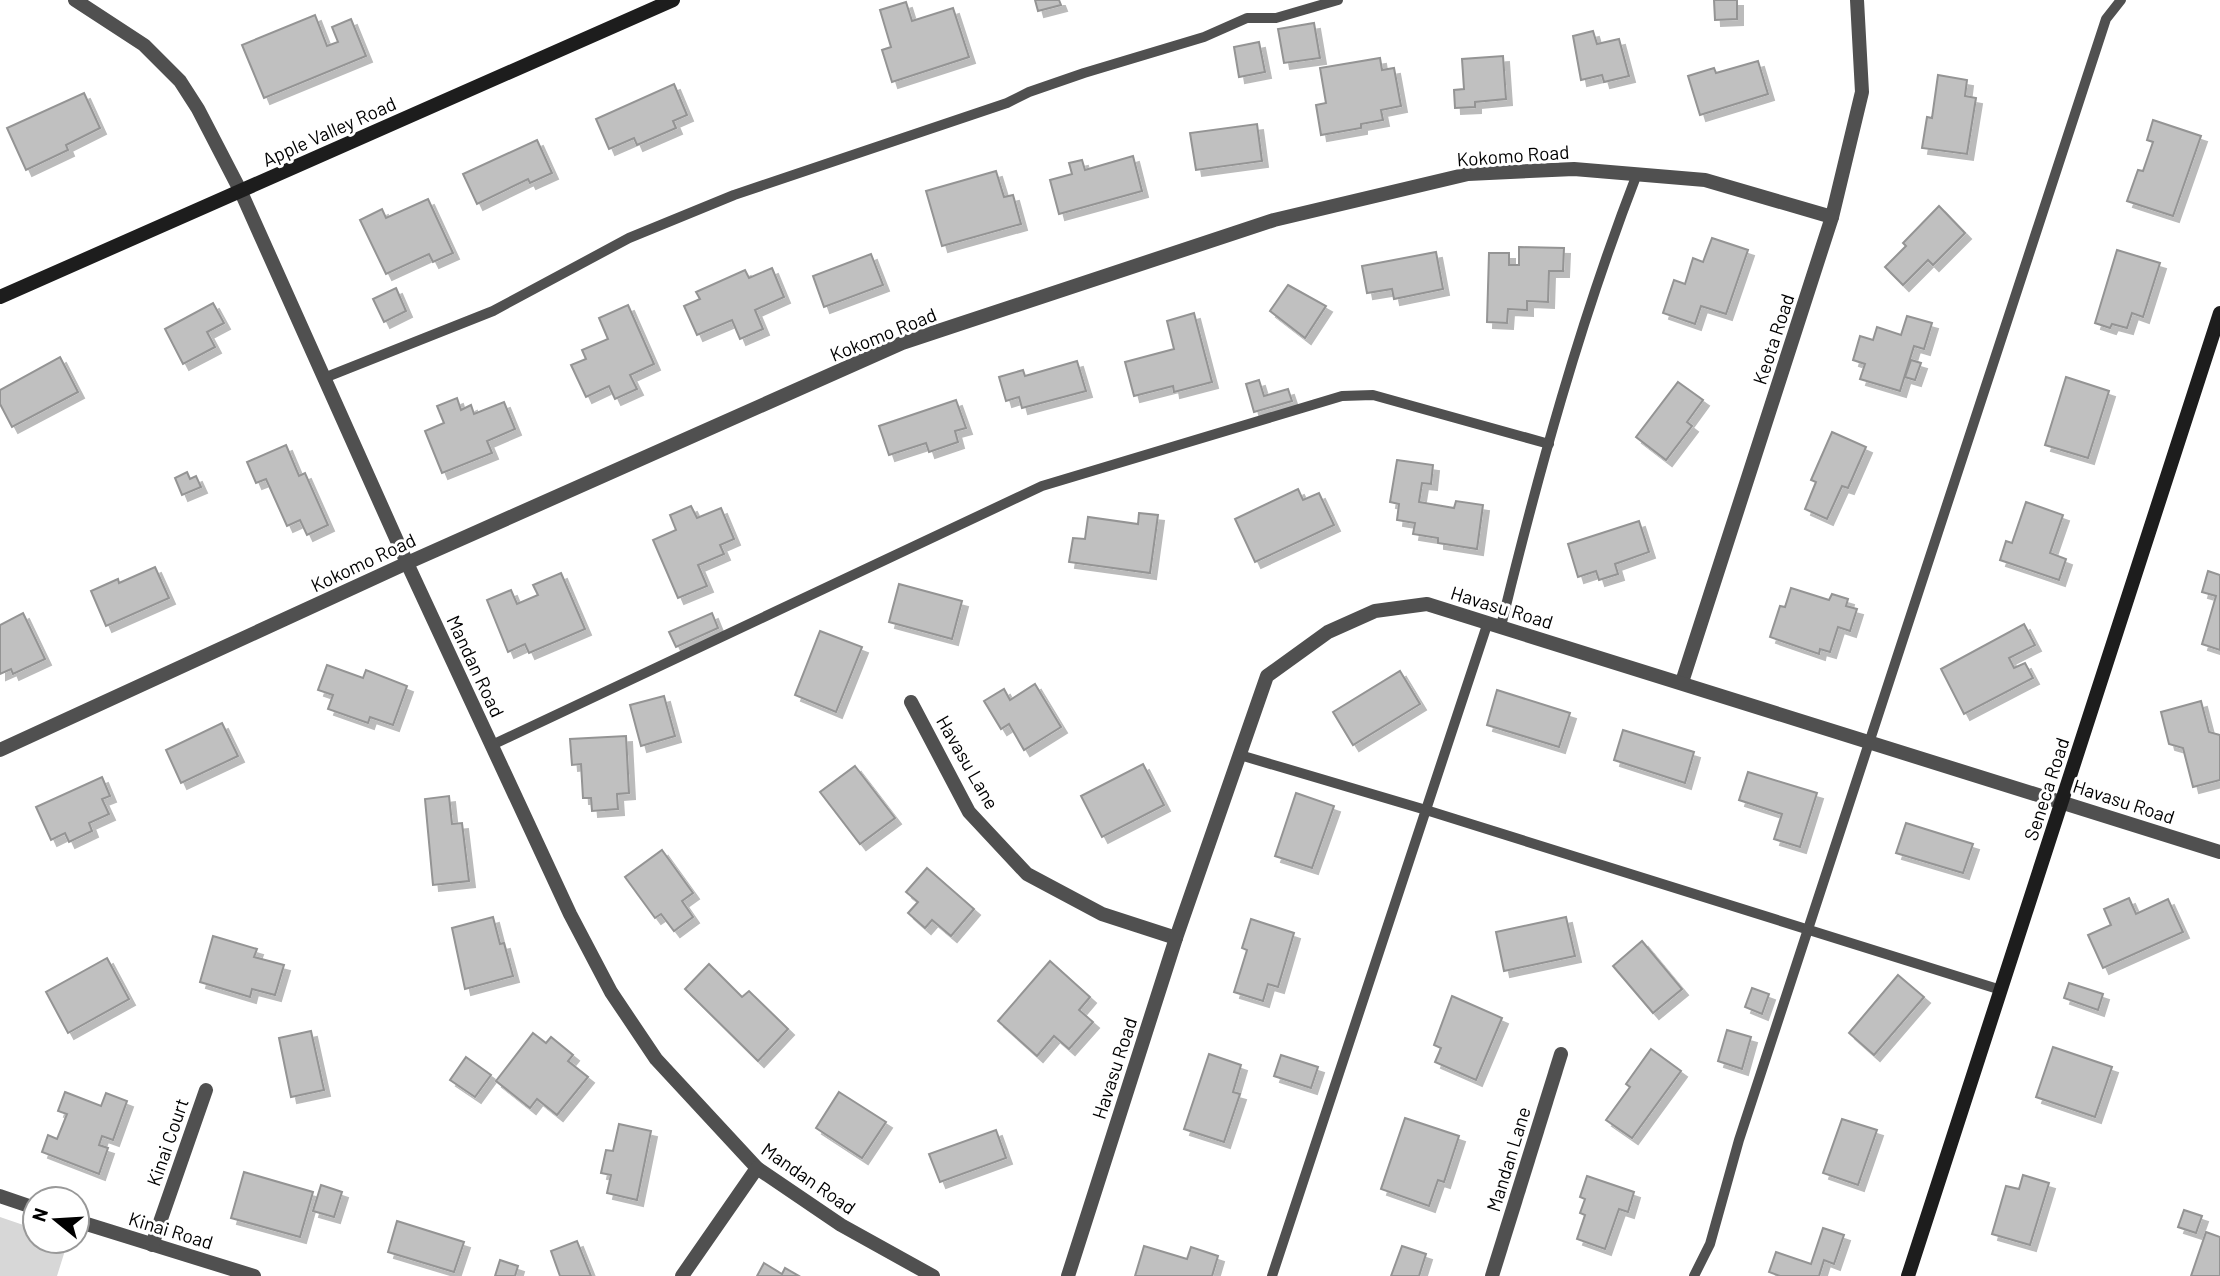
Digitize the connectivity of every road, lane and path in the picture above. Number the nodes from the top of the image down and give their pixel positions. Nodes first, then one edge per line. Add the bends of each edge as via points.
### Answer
1 (673, 0) edge
2 (1338, 0) edge
3 (1857, 0) edge
4 (2121, 0) edge
5 (77, 1) edge
6 (1637, 174) junction
7 (241, 192) junction
8 (1832, 217) junction
9 (0, 297) edge
10 (2220, 313) edge
11 (324, 378) junction
12 (1549, 444) junction
13 (407, 563) junction
14 (1494, 624) junction
15 (1682, 682) junction
16 (911, 702) dead end
17 (1871, 741) junction
18 (492, 745) junction
19 (0, 750) edge
20 (1240, 755) junction
21 (2062, 802) junction
22 (1426, 810) junction
23 (2220, 852) edge
24 (1809, 930) junction
25 (1176, 938) junction
26 (2001, 990) junction
27 (1562, 1054) dead end
28 (206, 1090) dead end
29 (757, 1168) junction
30 (0, 1196) edge
31 (21, 1203) edge
32 (91, 1225) edge
33 (152, 1245) junction
34 (254, 1276) edge
35 (682, 1276) edge
36 (933, 1276) edge
37 (1068, 1276) edge
38 (1272, 1276) edge
39 (1492, 1276) edge
40 (1694, 1276) edge
41 (1908, 1276) edge

1 - 7 street, Apple Valley Road
2 - 11 lane via 1289,15 1247,18 1204,37 1084,73 734,195 629,238 493,311
3 - 8 street, Keota Road via 1862,92
4 - 17 lane via 2106,19
5 - 7 street, Mandan Road via 145,45 180,80
6 - 8 street, Kokomo Road via 1705,180
6 - 12 lane via 1609,246
6 - 13 street, Kokomo Road via 1574,169 1468,174 1274,220 902,343
7 - 9 street, Apple Valley Road
7 - 11 street, Mandan Road
8 - 15 street, Keota Road
10 - 21 street, Seneca Road
11 - 13 street, Mandan Road
12 - 14 lane
12 - 18 lane via 1373,395 1342,396 1042,486
13 - 18 street, Mandan Road
13 - 19 street, Kokomo Road
14 - 15 street, Havasu Road
14 - 20 street, Havasu Road via 1427,604 1375,611 1328,632 1267,676
14 - 22 lane
15 - 17 street, Havasu Road
16 - 25 street, Havasu Lane via 969,812 1027,874 1102,914
17 - 21 street, Havasu Road
17 - 24 lane
18 - 29 street, Mandan Road via 611,992 656,1059
20 - 22 lane
20 - 25 street, Havasu Road
21 - 23 street, Havasu Road
21 - 26 street, Seneca Road
22 - 24 lane
22 - 38 lane
24 - 26 lane
24 - 40 lane via 1739,1140 1710,1244
25 - 37 street, Havasu Road
26 - 41 street, Seneca Road
27 - 39 street, Mandan Lane
28 - 33 street, Kinai Court
29 - 35 street
29 - 36 street, Mandan Road via 841,1225
30 - 31 street
32 - 33 street, Kinai Road
33 - 34 street, Kinai Road

